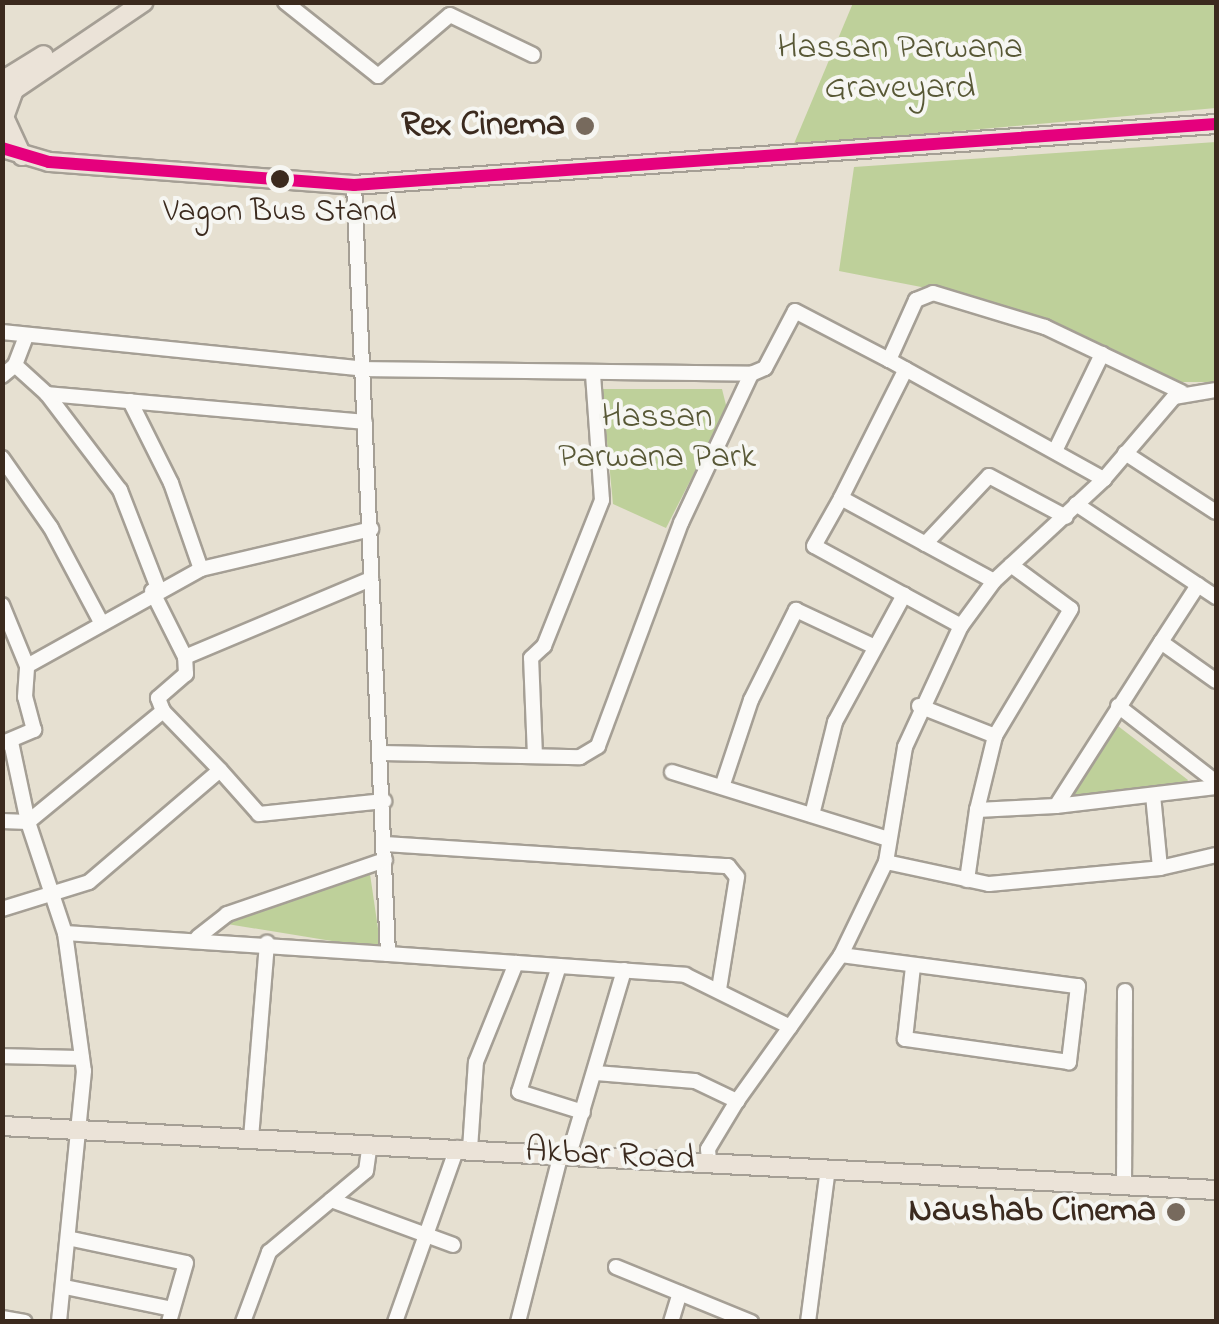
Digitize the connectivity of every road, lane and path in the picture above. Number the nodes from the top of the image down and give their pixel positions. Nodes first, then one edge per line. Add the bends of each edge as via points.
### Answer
1 (122, 2) edge
2 (144, 2) edge
3 (286, 2) edge
4 (533, 56) dead end
5 (12, 84) edge
6 (1216, 124) edge
7 (2, 148) edge
8 (23, 156) junction
9 (2, 157) edge
10 (354, 185) junction
11 (2, 332) edge
12 (26, 337) junction
13 (1102, 354) junction
14 (889, 360) junction
15 (15, 365) junction
16 (364, 369) junction
17 (906, 369) junction
18 (593, 374) junction
19 (752, 374) junction
20 (2, 376) edge
21 (1216, 390) edge
22 (1181, 392) junction
23 (47, 394) junction
24 (130, 401) junction
25 (365, 422) junction
26 (1055, 452) junction
27 (1125, 453) junction
28 (2, 458) edge
29 (1104, 479) junction
30 (841, 498) junction
31 (1071, 511) junction
32 (1216, 512) edge
33 (371, 529) junction
34 (925, 544) junction
35 (1011, 564) junction
36 (201, 569) junction
37 (371, 579) junction
38 (994, 581) junction
39 (1198, 585) junction
40 (155, 590) junction
41 (904, 595) junction
42 (1216, 598) edge
43 (2, 605) edge
44 (101, 622) junction
45 (961, 626) junction
46 (1162, 642) junction
47 (875, 648) junction
48 (185, 656) junction
49 (27, 666) junction
50 (1216, 680) edge
51 (919, 706) junction
52 (1118, 706) junction
53 (163, 712) junction
54 (995, 736) junction
55 (7, 743) edge
56 (382, 753) junction
57 (535, 756) junction
58 (220, 770) junction
59 (672, 772) dead end
60 (1216, 785) edge
61 (722, 787) junction
62 (1152, 796) junction
63 (384, 801) junction
64 (1056, 806) junction
65 (977, 810) junction
66 (812, 815) junction
67 (2, 821) edge
68 (28, 822) junction
69 (889, 839) junction
70 (385, 844) junction
71 (1216, 855) edge
72 (386, 860) junction
73 (886, 862) junction
74 (1160, 868) junction
75 (967, 880) junction
76 (51, 894) junction
77 (2, 909) edge
78 (66, 934) junction
79 (198, 937) junction
80 (266, 943) junction
81 (388, 954) junction
82 (842, 955) junction
83 (516, 963) junction
84 (559, 966) junction
85 (913, 966) junction
86 (624, 970) junction
87 (720, 990) junction
88 (1126, 991) dead end
89 (790, 1027) junction
90 (2, 1056) edge
91 (82, 1058) junction
92 (596, 1074) junction
93 (737, 1101) junction
94 (583, 1112) junction
95 (2, 1126) edge
96 (82, 1129) junction
97 (251, 1138) junction
98 (370, 1143) junction
99 (464, 1148) junction
100 (565, 1154) junction
101 (709, 1161) junction
102 (828, 1168) junction
103 (1124, 1186) junction
104 (1216, 1190) edge
105 (331, 1200) junction
106 (425, 1236) junction
107 (72, 1239) junction
108 (453, 1245) dead end
109 (616, 1268) dead end
110 (64, 1288) junction
111 (680, 1293) junction
112 (171, 1315) edge
113 (2, 1318) edge
114 (25, 1322) edge
115 (59, 1322) edge
116 (244, 1322) edge
117 (395, 1322) edge
118 (518, 1322) edge
119 (670, 1322) edge
120 (752, 1322) edge
121 (808, 1322) edge

1 - 5 main road
2 - 5 main road
3 - 4 street via 378,76 450,16
5 - 8 main road via 4,118
6 - 10 main road
7 - 8 main road
8 - 9 main road
8 - 10 main road via 195,178
10 - 16 street
11 - 12 street
12 - 15 street
12 - 16 street
13 - 14 street via 1026,320 933,294 916,300
13 - 22 street
13 - 26 street
14 - 17 street
14 - 19 street via 794,310 765,368
15 - 20 street
15 - 23 street
16 - 18 street
16 - 25 street
17 - 26 street
17 - 30 street
18 - 19 street
18 - 57 street via 602,500 544,646 531,658
19 - 57 street via 681,524 603,738 580,757
21 - 22 street
22 - 27 street
23 - 24 street
23 - 40 street via 128,503
24 - 25 street
24 - 36 street via 172,483
25 - 33 street
26 - 29 street
27 - 29 street
27 - 32 street
28 - 44 street via 51,528
29 - 31 street
30 - 34 street
30 - 41 street via 814,546
31 - 34 street via 989,476
31 - 35 street
31 - 39 street
33 - 36 street
33 - 37 street
34 - 38 street
35 - 38 street
35 - 54 street via 1071,609
36 - 40 street
37 - 48 street
37 - 56 street
38 - 45 street
39 - 42 street
39 - 46 street
40 - 44 street
40 - 48 street
41 - 45 street
41 - 47 street
43 - 49 street
44 - 49 street
45 - 51 street
46 - 50 street
46 - 52 street
47 - 61 street via 796,610 751,700
47 - 66 street via 835,722
48 - 53 street via 186,674 158,698
49 - 55 street via 25,697 34,730
51 - 54 street
51 - 69 street
52 - 60 street
52 - 64 street
53 - 58 street
53 - 68 street
54 - 65 street
55 - 68 street
56 - 57 street
56 - 63 street
58 - 63 street via 259,814
58 - 76 street via 89,882
59 - 61 street
60 - 62 street
61 - 66 street
62 - 64 street
62 - 74 street
63 - 70 street
64 - 65 street
65 - 75 street
66 - 69 street
67 - 68 street
68 - 76 street
69 - 73 street
70 - 72 street
70 - 87 street via 728,866 736,877
71 - 74 street
72 - 79 street via 227,914
72 - 81 street
73 - 75 street
73 - 82 street
74 - 75 street via 989,884
76 - 77 street
76 - 78 street
78 - 79 street
78 - 91 street
79 - 80 street
80 - 81 street
80 - 97 street
81 - 83 street
82 - 85 street
82 - 89 street
83 - 84 street
83 - 99 street via 476,1062
84 - 86 street
84 - 94 street via 520,1092
85 - 85 street via 1078,986 1069,1062 905,1039
86 - 87 street via 686,976
86 - 92 street
87 - 89 street
88 - 103 street
89 - 93 street
90 - 91 street
91 - 96 street
92 - 93 street via 696,1081
92 - 94 street
93 - 101 street via 708,1149
94 - 100 street
95 - 96 main road, Akbar Road
96 - 97 main road, Akbar Road
96 - 107 street
97 - 98 main road, Akbar Road
98 - 99 main road, Akbar Road
98 - 105 street via 366,1171
99 - 100 main road, Akbar Road
99 - 106 street
100 - 101 main road, Akbar Road
100 - 118 street
101 - 102 main road, Akbar Road
102 - 103 main road, Akbar Road
102 - 121 street
103 - 104 main road, Akbar Road
105 - 106 street
105 - 116 street via 269,1252
106 - 108 street
106 - 117 street
107 - 110 street
107 - 112 street via 186,1263
109 - 111 street
110 - 112 street
110 - 115 street
111 - 119 street
111 - 120 street
113 - 114 street

